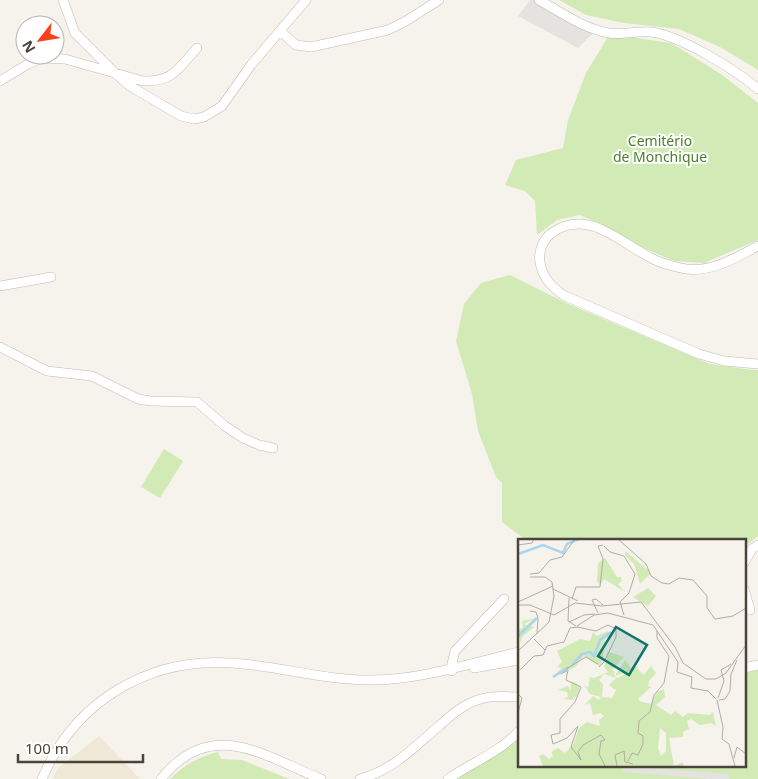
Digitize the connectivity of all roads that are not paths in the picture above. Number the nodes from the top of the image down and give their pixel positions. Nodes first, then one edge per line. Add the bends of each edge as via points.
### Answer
1 (64, 0) edge
2 (306, 0) edge
3 (439, 0) edge
4 (540, 0) edge
5 (280, 31) junction
6 (197, 48) dead end
7 (116, 74) junction
8 (0, 81) edge
9 (758, 90) edge
10 (758, 246) edge
11 (51, 278) dead end
12 (0, 286) edge
13 (0, 347) edge
14 (758, 364) edge
15 (273, 448) dead end
16 (758, 546) edge
17 (746, 560) edge
18 (504, 599) dead end
19 (758, 601) edge
20 (749, 607) edge
21 (518, 652) edge
22 (518, 660) edge
23 (452, 670) junction
24 (518, 697) edge
25 (518, 732) edge
26 (42, 779) edge
27 (161, 779) edge
28 (321, 779) edge
29 (360, 779) edge
30 (448, 779) edge

1 - 7 street via 76,33
2 - 5 street
3 - 5 street via 388,30 311,47 296,44
4 - 9 street via 592,28 609,33 652,32 673,38 728,68
5 - 7 street via 222,106 204,117 181,116
6 - 7 street via 167,78 143,81
7 - 8 street via 64,59 42,58
10 - 14 street via 718,266 687,269 654,260 591,224 573,223 548,236 541,246 540,260 550,285 577,302 699,354 724,362
11 - 12 street
13 - 15 street via 46,371 92,376 138,399 198,402 243,438 259,446
16 - 17 street
18 - 23 street via 455,651
19 - 20 street
21 - 23 street
22 - 23 street
23 - 26 street via 375,680 336,679 231,663 173,667 147,674 91,708 50,760
24 - 29 street via 492,696 467,705 394,764
25 - 30 street via 500,748
27 - 28 street via 183,757 199,749 232,745 250,749

